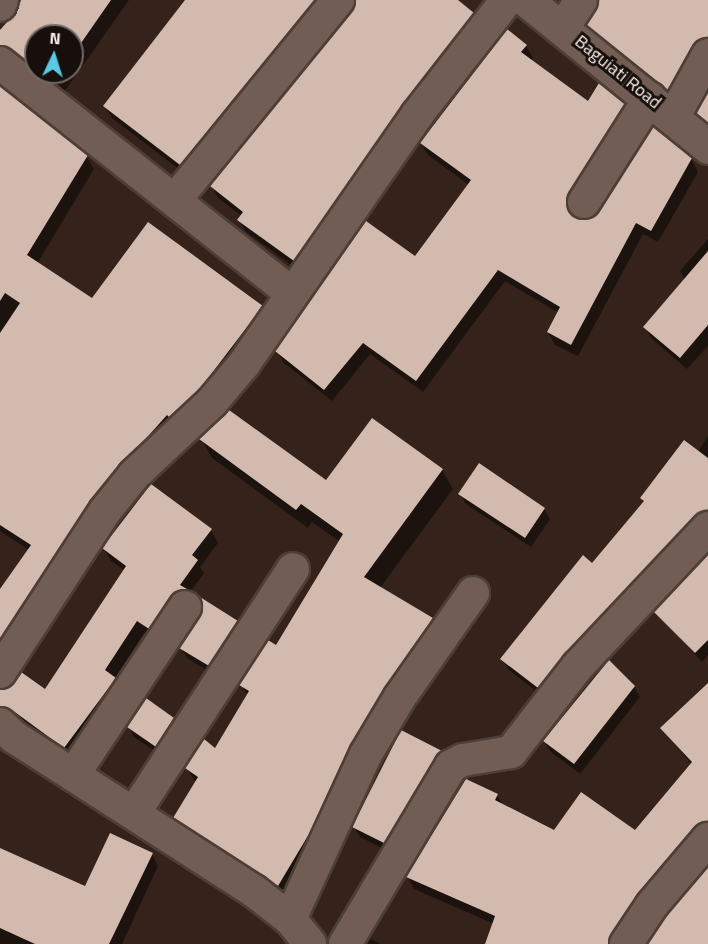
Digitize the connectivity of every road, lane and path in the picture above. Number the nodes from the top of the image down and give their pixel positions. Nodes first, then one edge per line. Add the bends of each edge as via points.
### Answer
1 (2, 0) edge
2 (338, 0) edge
3 (507, 0) edge
4 (526, 0) edge
5 (581, 0) edge
6 (0, 5) edge
7 (563, 28) junction
8 (708, 55) edge
9 (0, 63) edge
10 (662, 107) junction
11 (708, 147) edge
12 (175, 200) junction
13 (584, 202) dead end
14 (292, 294) junction
15 (708, 528) edge
16 (293, 568) dead end
17 (473, 593) dead end
18 (185, 607) dead end
19 (0, 672) edge
20 (0, 724) edge
21 (73, 775) junction
22 (134, 813) junction
23 (708, 839) edge
24 (290, 919) junction
25 (310, 944) edge
26 (345, 944) edge
27 (626, 944) edge

1 - 6 street
2 - 12 street
3 - 14 street via 417,115
4 - 7 street, Baguiati Road
5 - 7 street
7 - 10 street, Baguiati Road
8 - 10 street
9 - 12 street
10 - 11 street, Baguiati Road
10 - 13 street
12 - 14 street
14 - 19 street via 212,402 134,475 105,511
15 - 26 street via 578,666 511,752 463,760 451,766
16 - 22 street
17 - 24 street via 400,697 366,754
18 - 21 street
20 - 21 street
21 - 22 street
22 - 24 street
23 - 27 street via 652,904
24 - 25 street

